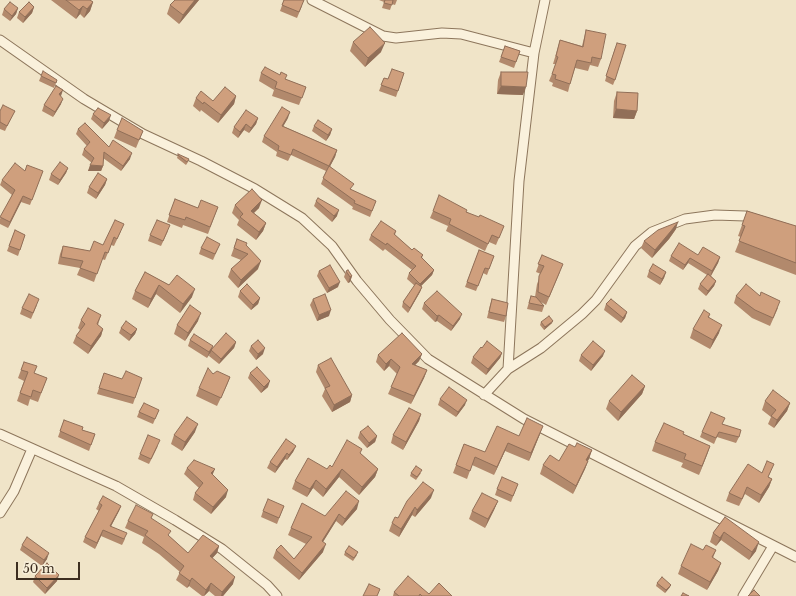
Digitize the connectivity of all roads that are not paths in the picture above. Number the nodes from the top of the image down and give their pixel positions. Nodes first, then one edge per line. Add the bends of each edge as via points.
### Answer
1 (312, 0) edge
2 (545, 0) edge
3 (0, 40) edge
4 (534, 53) junction
5 (764, 222) edge
6 (508, 369) junction
7 (484, 395) junction
8 (0, 434) edge
9 (32, 449) junction
10 (0, 513) edge
11 (773, 546) junction
12 (796, 557) edge
13 (277, 596) edge
14 (743, 596) edge

1 - 4 street via 384,36 396,38 442,32 462,34
2 - 4 street
3 - 7 street via 84,99 136,130 255,189 302,218 332,246 390,320 428,359
4 - 6 street via 519,181
5 - 6 street via 744,216 715,215 685,219 652,232 635,246 596,300 582,314 541,348
6 - 7 street
7 - 11 street via 524,419
8 - 9 street
9 - 10 street via 14,490
9 - 13 street via 116,486 182,524 222,549
11 - 12 street
11 - 14 street

